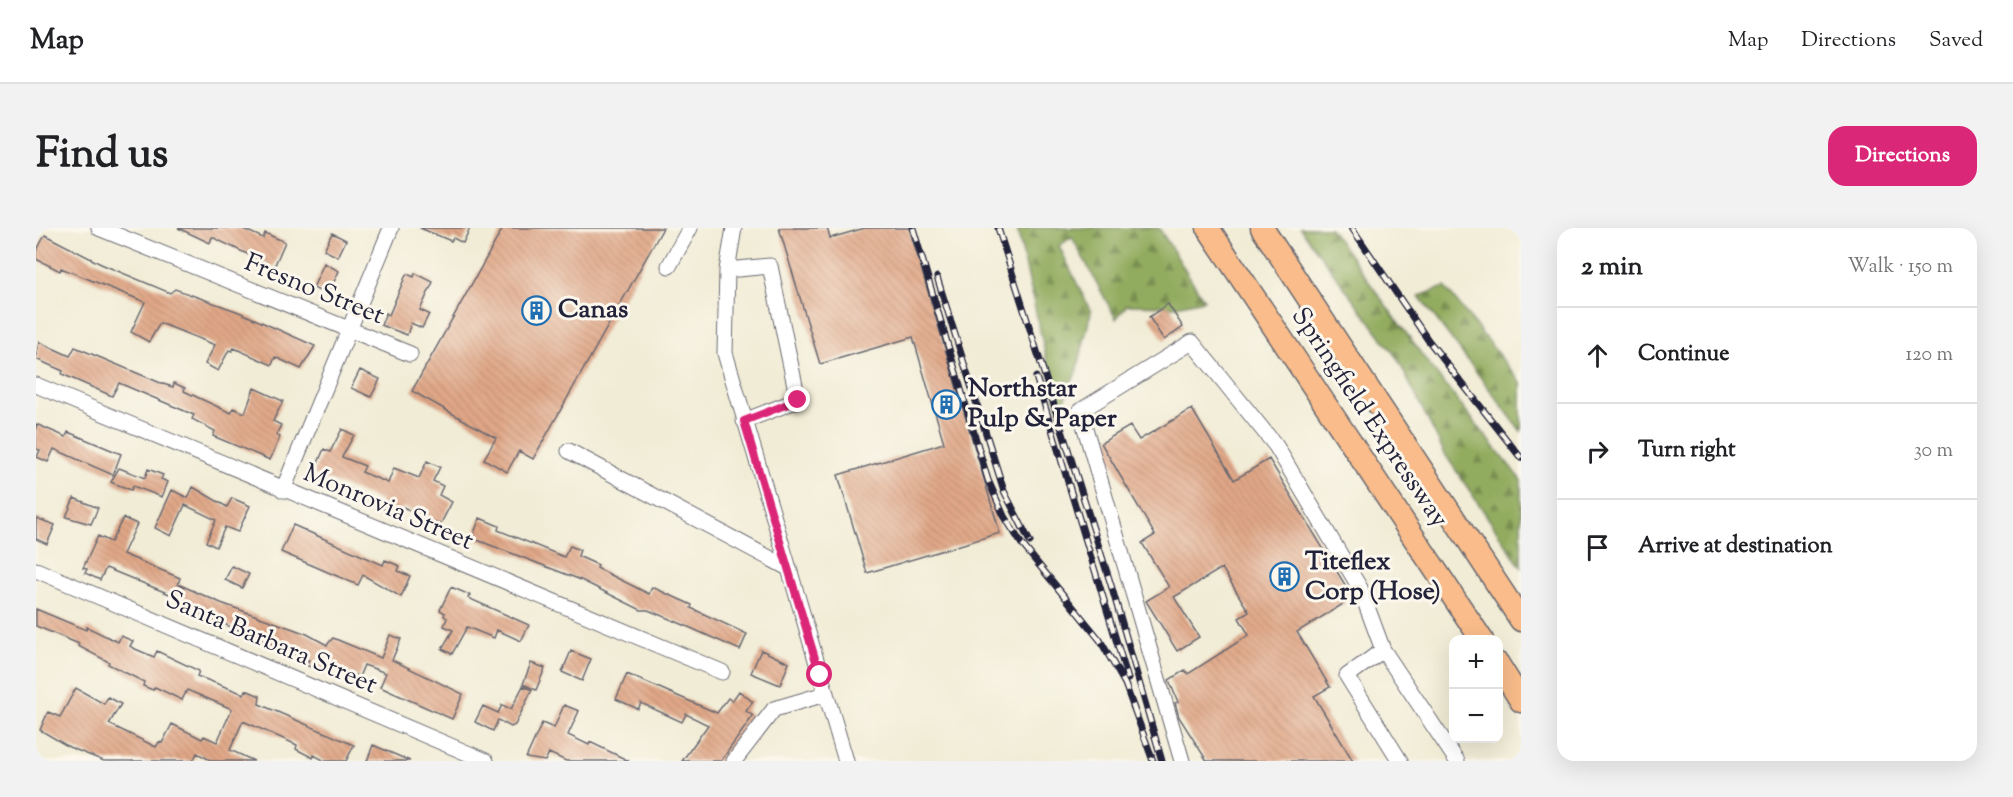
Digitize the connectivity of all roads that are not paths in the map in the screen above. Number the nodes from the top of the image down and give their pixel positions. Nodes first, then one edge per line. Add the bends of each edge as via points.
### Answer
1 (99, 228) edge
2 (391, 228) edge
3 (690, 228) edge
4 (734, 228) edge
5 (1208, 228) edge
6 (1262, 228) edge
7 (669, 266) dead end
8 (727, 270) junction
9 (348, 330) junction
10 (410, 354) dead end
11 (36, 386) edge
12 (744, 421) junction
13 (569, 451) dead end
14 (283, 490) junction
15 (788, 568) junction
16 (36, 570) edge
17 (1521, 620) edge
18 (1479, 635) edge
19 (1383, 650) junction
20 (722, 672) dead end
21 (1503, 672) edge
22 (825, 694) junction
23 (1521, 701) edge
24 (486, 761) edge
25 (734, 761) edge
26 (846, 761) edge
27 (1182, 761) edge
28 (1400, 761) edge
29 (1457, 761) edge

1 - 9 street, Fresno Street
2 - 9 street
3 - 7 street
4 - 8 street
5 - 18 highway, Springfield Expressway
6 - 17 highway, Springfield Expressway
8 - 12 street via 725,353
8 - 12 street via 770,266 798,400
9 - 10 street, Fresno Street
9 - 14 street
11 - 14 street, Monrovia Street
12 - 15 street
13 - 15 street
14 - 20 street, Monrovia Street
15 - 22 street
16 - 24 street, Santa Barbara Street
19 - 27 street via 1360,588 1276,446 1192,342 1080,411
19 - 28 street via 1347,676
19 - 29 street
21 - 23 highway
22 - 25 street via 774,709
22 - 26 street

